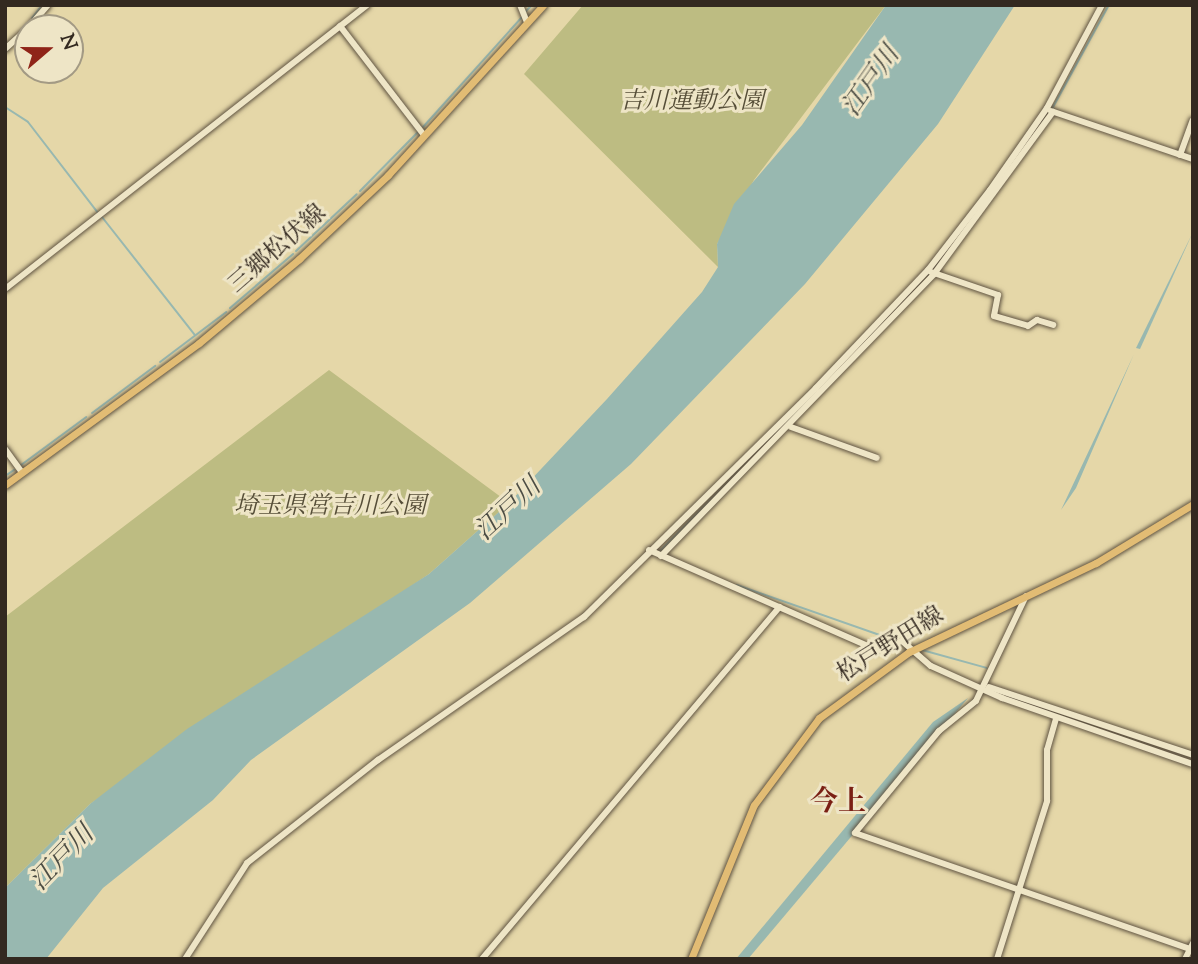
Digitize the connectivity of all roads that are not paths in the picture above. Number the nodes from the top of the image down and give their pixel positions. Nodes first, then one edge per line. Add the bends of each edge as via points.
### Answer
1 (367, 5) edge
2 (520, 5) edge
3 (542, 5) edge
4 (1102, 5) edge
5 (524, 19) junction
6 (340, 26) junction
7 (1050, 110) junction
8 (1193, 120) edge
9 (424, 135) junction
10 (1180, 155) junction
11 (1193, 159) edge
12 (931, 272) junction
13 (5, 289) edge
14 (1053, 325) dead end
15 (791, 427) junction
16 (5, 449) edge
17 (8, 458) edge
18 (877, 458) dead end
19 (22, 472) junction
20 (5, 485) edge
21 (1193, 504) edge
22 (649, 550) junction
23 (661, 556) junction
24 (1027, 594) junction
25 (779, 607) junction
26 (909, 652) junction
27 (984, 687) junction
28 (1056, 719) junction
29 (1193, 755) edge
30 (1193, 764) edge
31 (1021, 891) junction
32 (1192, 947) edge
33 (185, 959) edge
34 (482, 959) edge
35 (691, 959) edge
36 (998, 959) edge
37 (1185, 959) edge

1 - 6 street
2 - 5 street
3 - 5 main road, 三郷松伏線
4 - 7 street
5 - 9 main road, 三郷松伏線
6 - 9 street
6 - 13 street
7 - 10 street
7 - 12 street
8 - 10 street
9 - 19 main road, 三郷松伏線 via 341,221 233,316
10 - 11 street
12 - 14 street via 998,295 994,316 1028,326 1037,320
12 - 15 street
12 - 22 street
15 - 18 street
15 - 23 street
16 - 17 street
17 - 19 street
19 - 20 main road, 三郷松伏線
21 - 24 main road, 松戸野田線 via 1126,547
22 - 23 street
22 - 33 street via 584,617 378,761 247,863
23 - 25 street
24 - 26 main road, 松戸野田線
24 - 27 street
25 - 26 street via 877,650 902,640
25 - 34 street
26 - 27 street
26 - 35 main road, 松戸野田線 via 842,698 781,761 737,837
27 - 28 street
27 - 29 street
27 - 31 street via 855,833
28 - 30 street
28 - 31 street via 1047,750 1047,802
31 - 32 street
31 - 36 street
32 - 37 street

